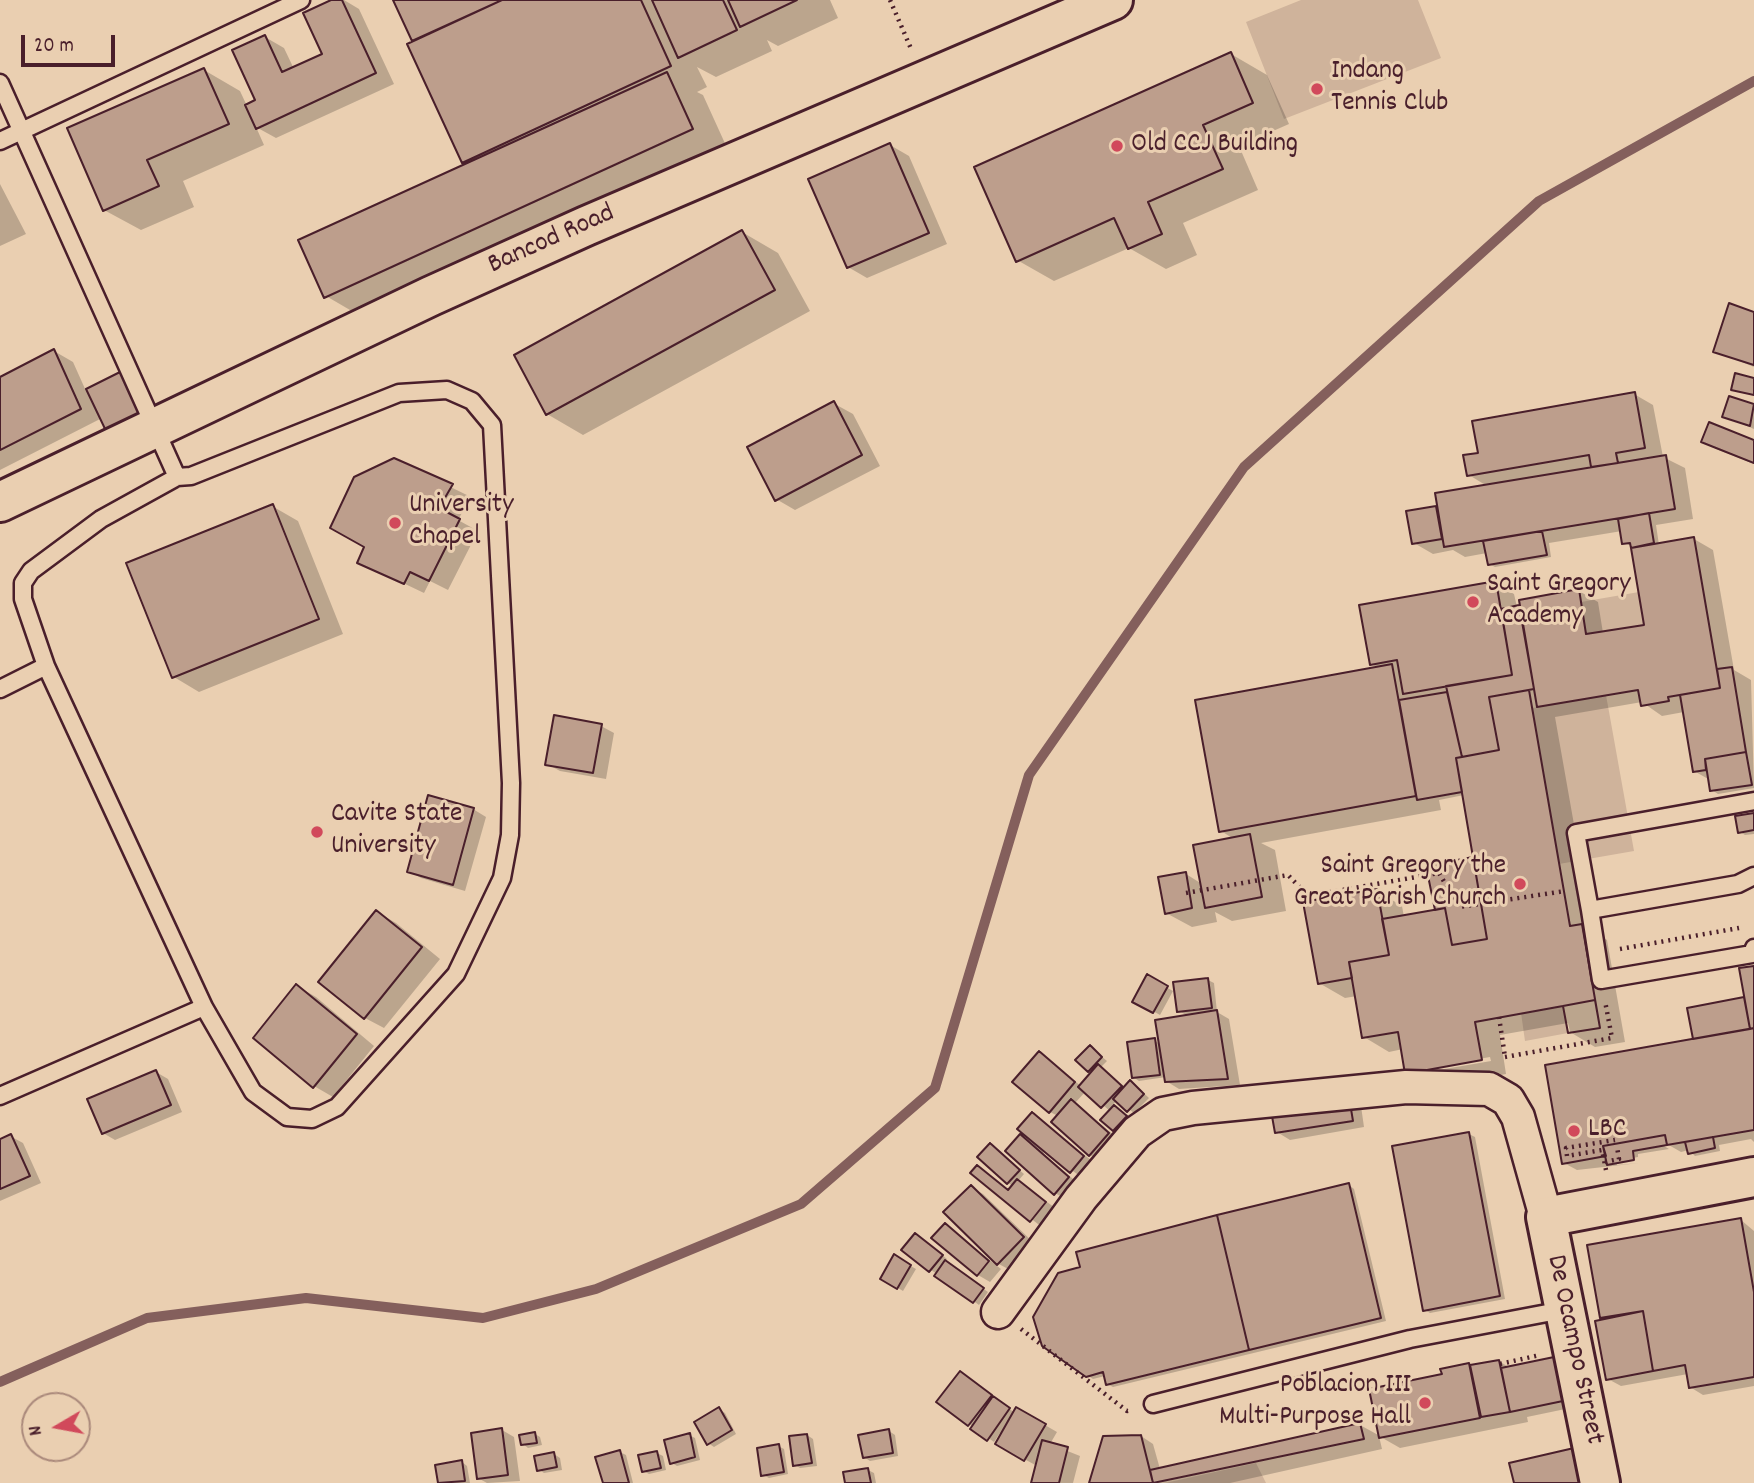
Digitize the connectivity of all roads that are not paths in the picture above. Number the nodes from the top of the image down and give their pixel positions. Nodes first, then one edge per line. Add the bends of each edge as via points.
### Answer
1 (301, 0) edge
2 (1113, 0) edge
3 (0, 83) edge
4 (21, 132) junction
5 (0, 141) edge
6 (155, 428) junction
7 (177, 477) junction
8 (0, 502) edge
9 (46, 666) junction
10 (0, 689) edge
11 (1754, 801) edge
12 (1754, 876) edge
13 (1590, 909) junction
14 (1754, 948) edge
15 (204, 1007) junction
16 (0, 1096) edge
17 (1754, 1177) edge
18 (1545, 1217) junction
19 (1563, 1310) junction
20 (998, 1312) road end
21 (1153, 1404) road end
22 (1600, 1483) edge

1 - 4 lane
2 - 6 street, Bancod Road via 586,226
3 - 4 lane
4 - 5 lane
4 - 6 lane
6 - 7 lane
6 - 8 street, Bancod Road
7 - 9 lane via 101,519 31,571 23,583 23,599
7 - 15 lane via 191,476 399,393 447,390 472,401 492,425 512,783 510,835 502,878 456,974 337,1107 312,1119 286,1117 253,1092
9 - 10 lane
9 - 15 lane
11 - 13 lane via 1576,833
12 - 13 lane via 1738,884
13 - 14 lane via 1601,980 1752,954
15 - 16 lane
17 - 18 street
18 - 19 street, De Ocampo Street
18 - 20 street via 1518,1117 1508,1100 1489,1089 1406,1087 1193,1108 1163,1114 1137,1132 1081,1198
19 - 21 lane via 1410,1339
19 - 22 street, De Ocampo Street

